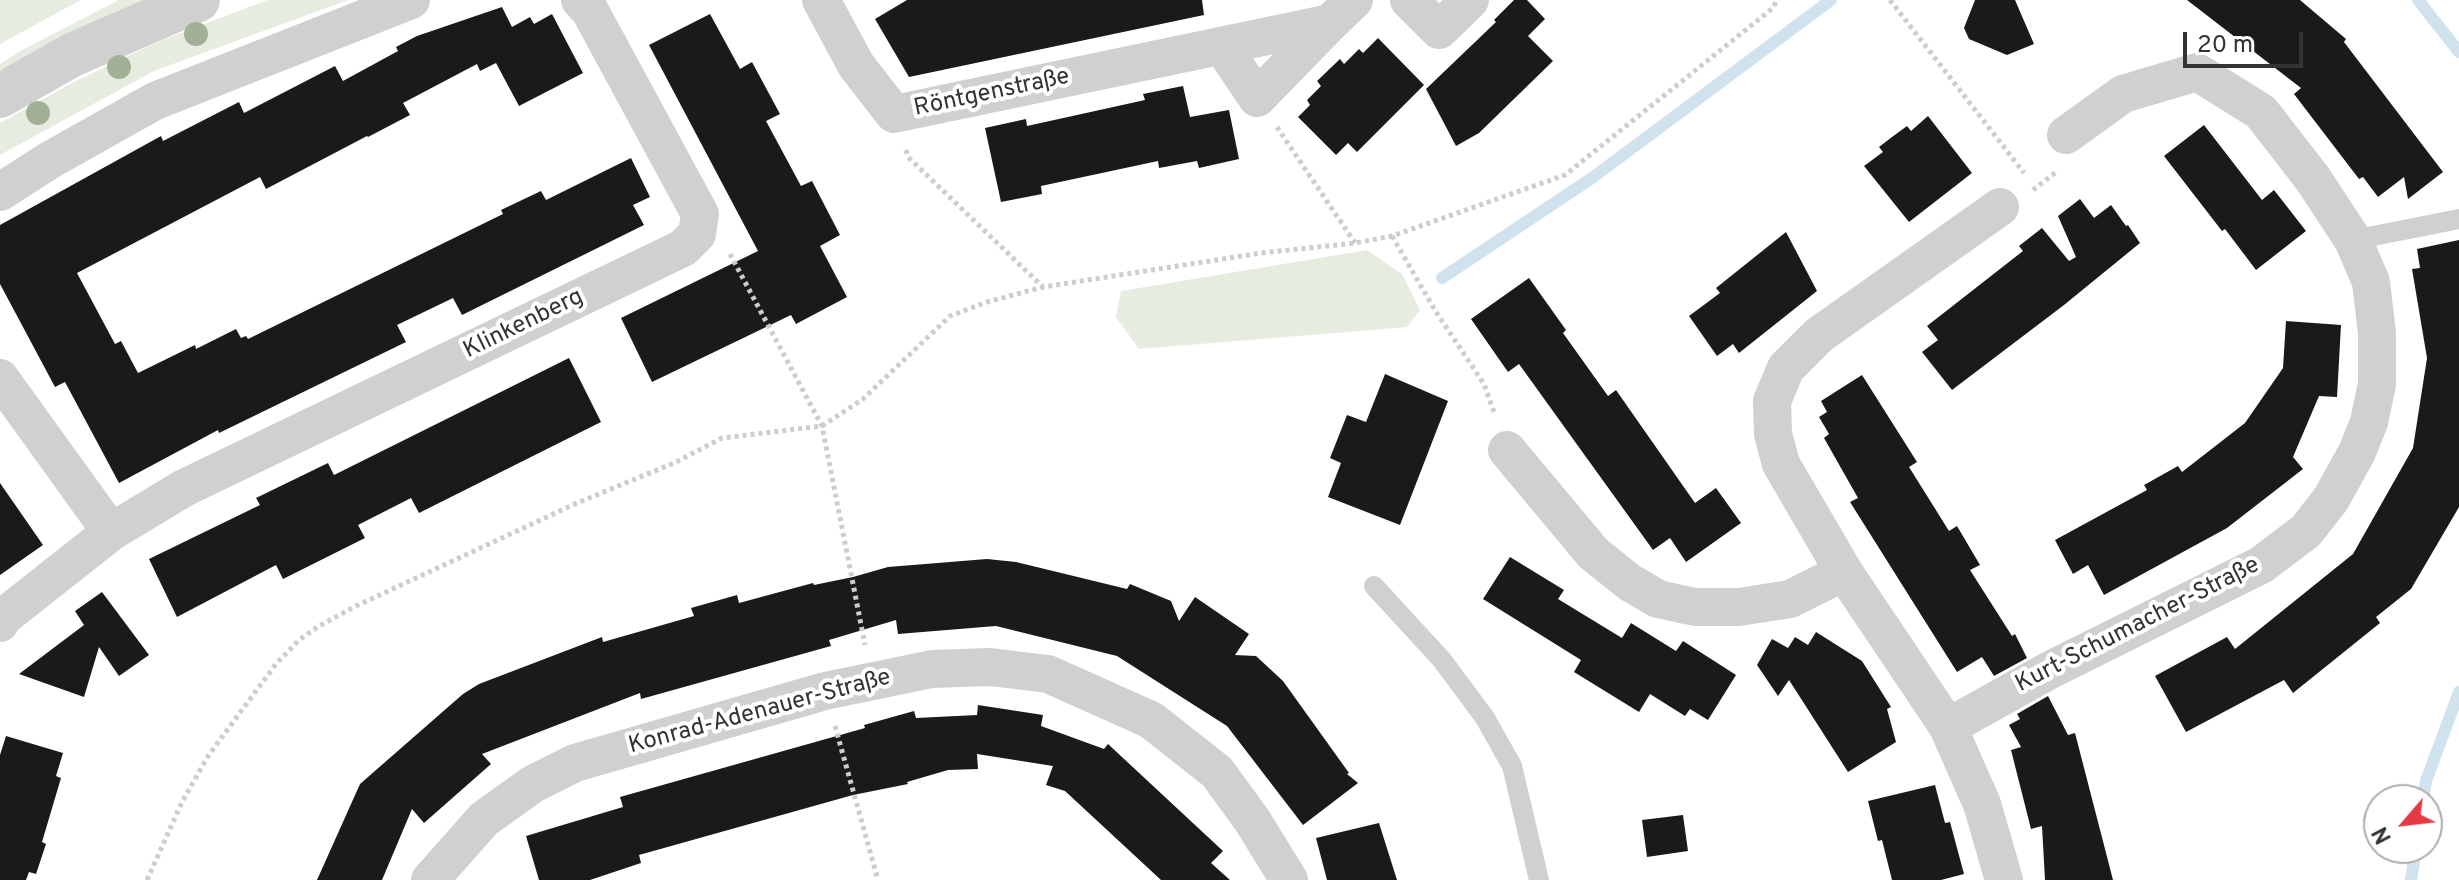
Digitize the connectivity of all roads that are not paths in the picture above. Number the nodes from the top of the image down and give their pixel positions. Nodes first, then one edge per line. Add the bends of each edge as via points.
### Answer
1 (198, 0) edge
2 (411, 0) edge
3 (821, 0) edge
4 (1409, 0) edge
5 (1470, 0) edge
6 (594, 4) edge
7 (1342, 12) edge
8 (1222, 46) junction
9 (0, 96) edge
10 (2066, 135) road end
11 (0, 192) edge
12 (2000, 207) road end
13 (2459, 219) edge
14 (2353, 240) junction
15 (0, 378) edge
16 (1507, 450) road end
17 (111, 532) junction
18 (1844, 572) junction
19 (1374, 586) dead end
20 (0, 623) edge
21 (1948, 727) junction
22 (430, 880) edge
23 (1289, 880) edge
24 (1539, 880) edge
25 (2004, 880) edge

1 - 9 street via 72,55
2 - 11 street via 155,101
3 - 8 street, Röntgenstraße via 856,65 894,114
4 - 5 street via 1439,30
6 - 17 street, Klinkenberg via 700,214 697,234 683,248 184,488
7 - 8 street, Röntgenstraße
7 - 8 street, Röntgenstraße via 1257,98
10 - 14 street, Kurt-Schumacher-Straße via 2123,94 2197,72 2261,112
12 - 18 street via 1819,335 1786,368 1772,401 1781,464
13 - 14 lane
14 - 21 street, Kurt-Schumacher-Straße via 2371,282 2377,384 2357,452 2306,531 2261,565
15 - 17 street
16 - 18 street via 1593,553 1658,599 1695,607 1739,607 1790,599
17 - 20 street, Klinkenberg
18 - 21 street
19 - 24 lane via 1442,660 1512,766
21 - 25 street via 1982,804
22 - 23 street, Konrad-Adenauer-Straße via 484,819 533,784 575,763 825,691 932,669 990,667 1048,674 1151,720 1217,772

